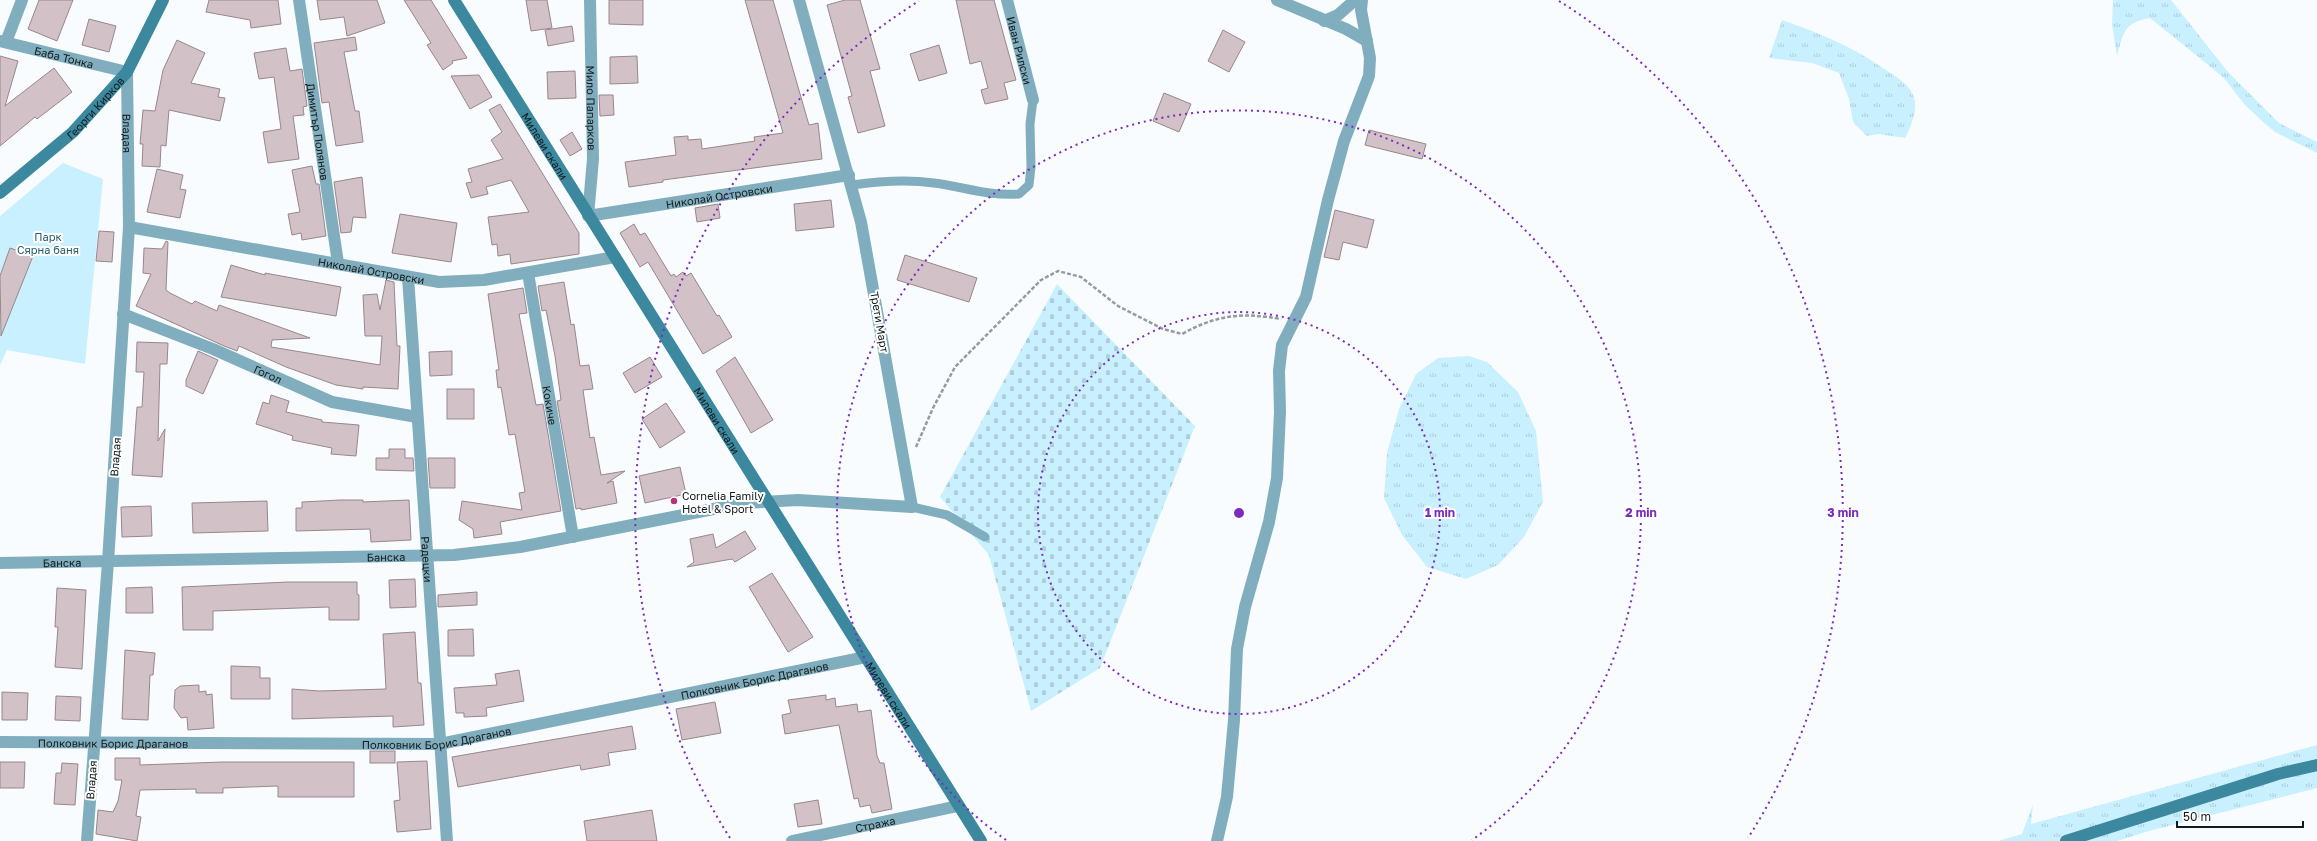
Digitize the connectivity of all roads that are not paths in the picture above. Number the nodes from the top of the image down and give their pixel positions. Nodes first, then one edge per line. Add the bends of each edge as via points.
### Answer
1 (22, 0) edge
2 (163, 0) edge
3 (298, 0) edge
4 (454, 0) edge
5 (590, 0) edge
6 (799, 0) edge
7 (1007, 0) edge
8 (1276, 0) edge
9 (1354, 0) edge
10 (1362, 0) edge
11 (1324, 21) junction
12 (1366, 40) junction
13 (3, 41) edge
14 (127, 72) junction
15 (1033, 100) joint
16 (850, 180) junction
17 (0, 194) edge
18 (588, 216) junction
19 (129, 227) junction
20 (615, 257) junction
21 (338, 263) junction
22 (528, 273) junction
23 (408, 277) junction
24 (123, 314) junction
25 (417, 417) junction
26 (767, 501) junction
27 (912, 507) junction
28 (573, 537) junction
29 (985, 537) dead end
30 (426, 556) junction
31 (108, 562) junction
32 (0, 563) edge
33 (866, 657) junction
34 (0, 742) edge
35 (93, 743) junction
36 (440, 744) junction
37 (2317, 765) edge
38 (958, 806) junction
39 (87, 841) edge
40 (448, 841) edge
41 (792, 841) edge
42 (981, 841) edge
43 (1217, 841) edge
44 (2066, 841) edge

1 - 13 street
2 - 14 street, Георги Кирков
3 - 21 street, Димитър Полянов
4 - 18 street, Милеви скали
5 - 18 street, Мило Папарков via 593,159
6 - 16 street, Трети Март
7 - 15 street, Иван Рилски
8 - 11 street
9 - 11 street via 1338,15
10 - 12 street
11 - 12 street
12 - 43 street via 1370,58 1369,76 1344,141 1306,297 1282,345 1276,478 1269,522 1245,607 1237,649 1227,797
13 - 14 street, Баба Тонка
14 - 17 street, Георги Кирков via 73,132
14 - 19 street, Владая
15 - 16 lane via 1029,185 1019,194 995,195 935,183
16 - 18 street, Николай Островски
16 - 27 street, Трети Март via 861,222
18 - 20 street, Милеви скали
19 - 21 street, Николай Островски
19 - 24 street, Владая
20 - 22 street, Николай Островски
20 - 26 street, Милеви скали
21 - 23 street, Николай Островски
22 - 23 street, Николай Островски via 462,282 439,282
22 - 28 street, Кокиче
23 - 25 street, Радецки
24 - 25 street, Гогол via 213,349 332,402
24 - 31 street, Владая
25 - 30 street, Радецки
26 - 27 street via 798,500
26 - 28 street, Банска via 744,503
26 - 33 street, Милеви скали
27 - 29 lane via 947,516
28 - 30 street, Банска via 483,552
30 - 31 street, Банска
30 - 36 street, Радецки
31 - 32 street, Банска
31 - 35 street, Владая
33 - 36 street, Полковник Борис Драганов
33 - 38 street, Милеви скали
34 - 35 street, Полковник Борис Драганов
35 - 36 street, Полковник Борис Драганов
35 - 39 street, Владая
36 - 40 street, Радецки
37 - 44 street via 2271,776
38 - 41 street, Стража
38 - 42 street, Милеви скали

